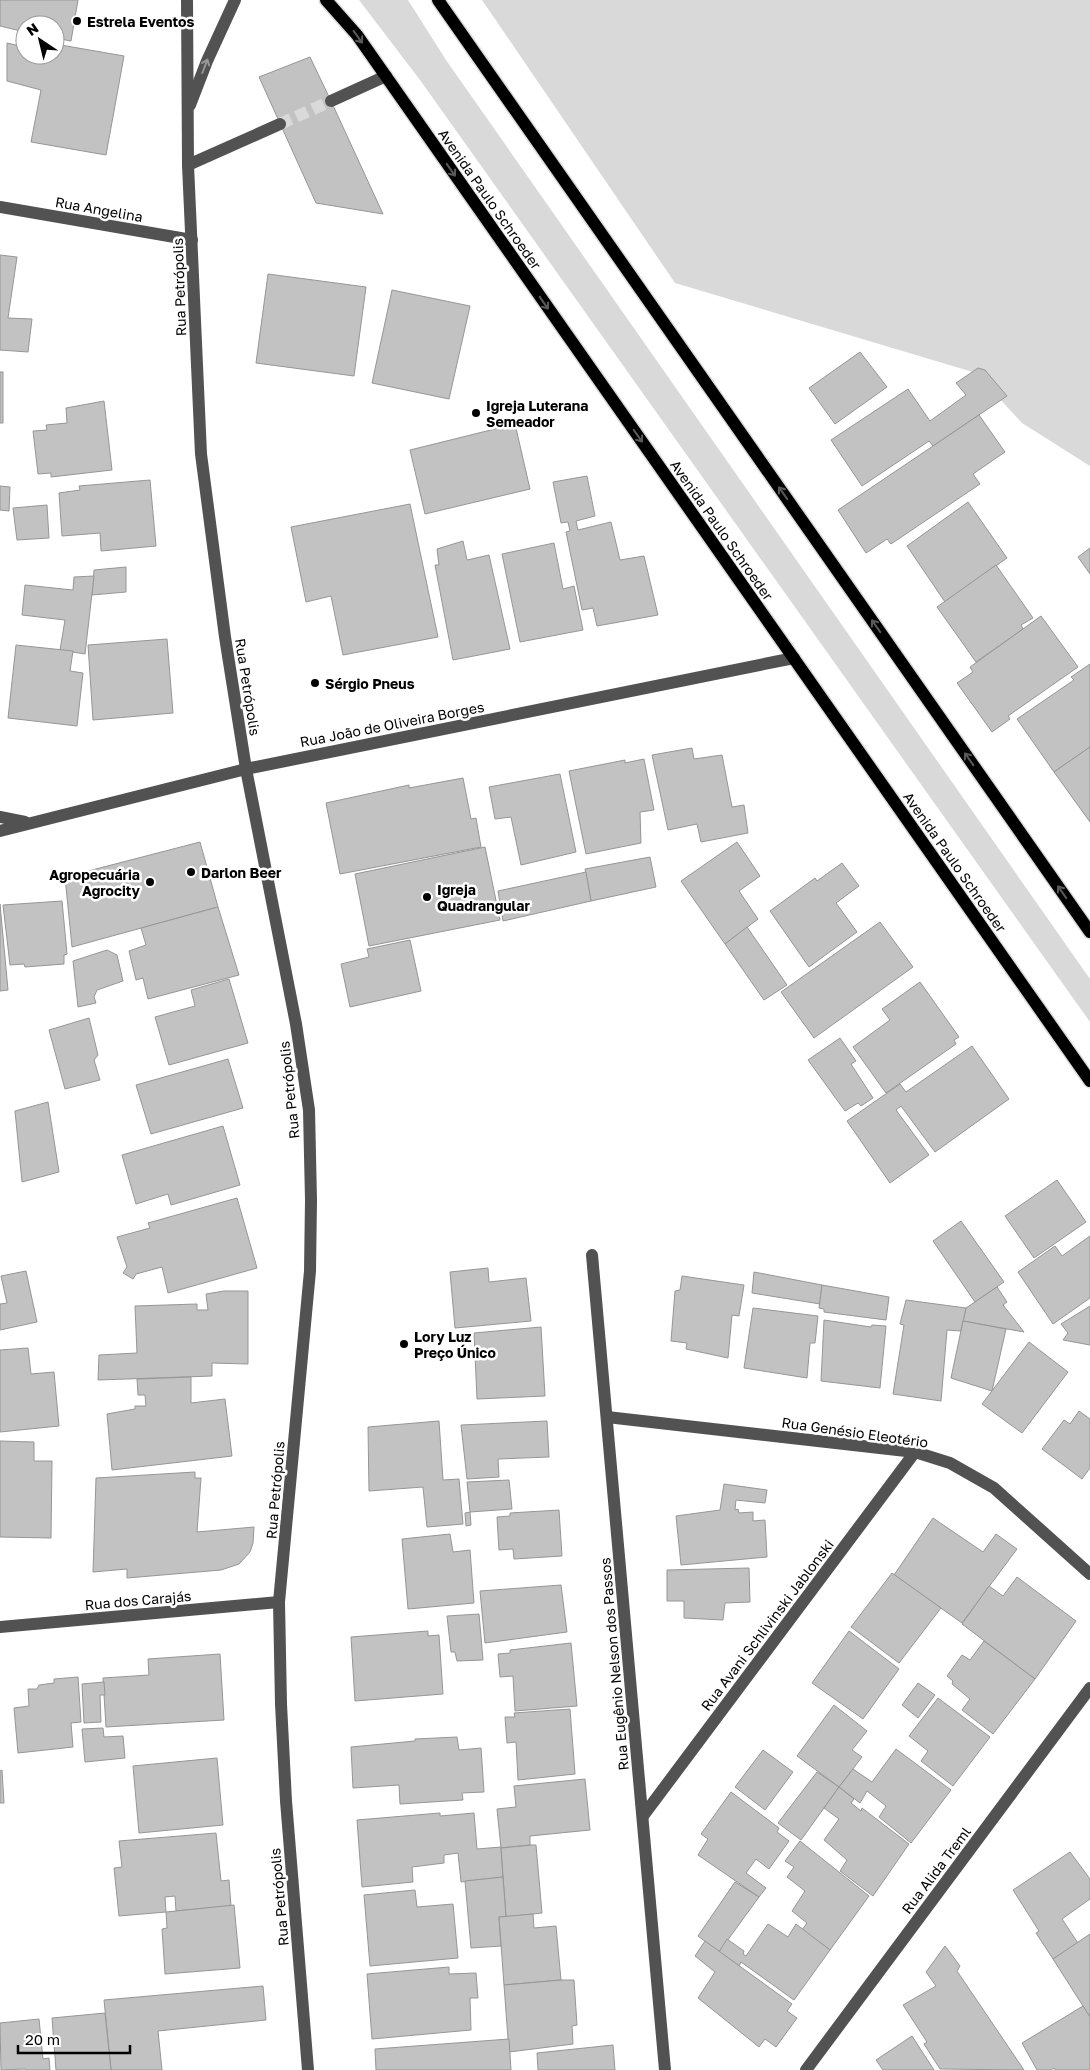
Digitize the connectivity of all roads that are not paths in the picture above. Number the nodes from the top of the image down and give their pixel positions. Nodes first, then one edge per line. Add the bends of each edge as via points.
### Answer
1 (187, 0) edge
2 (235, 0) edge
3 (326, 0) edge
4 (438, 0) edge
5 (386, 76) junction
6 (331, 101) tunnel mouth
7 (188, 112) junction
8 (280, 124) tunnel mouth
9 (188, 165) junction
10 (0, 207) edge
11 (192, 240) junction
12 (794, 658) junction
13 (246, 769) junction
14 (0, 817) edge
15 (27, 823) junction
16 (0, 831) edge
17 (1090, 932) edge
18 (1090, 1081) edge
19 (592, 1255) dead end
20 (607, 1417) junction
21 (914, 1452) junction
22 (1090, 1574) edge
23 (279, 1602) junction
24 (0, 1627) edge
25 (1090, 1688) edge
26 (642, 1816) junction
27 (308, 2070) edge
28 (665, 2070) edge
29 (806, 2070) edge

1 - 7 street, Rua Petrópolis
7 -> 2 street, Rua Petrópolis
3 -> 5 main road, Avenida Paulo Schroeder via 357,35
17 -> 4 main road
5 - 6 street
5 -> 12 main road, Avenida Paulo Schroeder
7 - 9 street, Rua Petrópolis
8 - 9 street
9 - 11 street, Rua Petrópolis
10 - 11 street, Rua Angelina
11 - 13 street, Rua Petrópolis via 201,454 223,628
12 - 13 street, Rua João de Oliveira Borges
12 - 18 main road, Avenida Paulo Schroeder
13 - 15 street, Rua João de Oliveira Borges
13 - 23 street, Rua Petrópolis via 296,1024 309,1110 310,1271
14 - 15 street
15 - 16 street, Rua João de Oliveira Borges
19 - 20 street, Rua Eugênio Nelson dos Passos
20 - 21 street, Rua Genésio Eleotério
20 - 26 street, Rua Eugênio Nelson dos Passos
21 - 22 street, Rua Genésio Eleotério via 950,1463 994,1488
21 - 26 street, Rua Avani Schlivinski Jablonski
23 - 24 street, Rua dos Carajás
23 - 27 street, Rua Petrópolis via 286,1801
25 - 29 street, Rua Alida Treml
26 - 28 street, Rua Eugênio Nelson dos Passos

